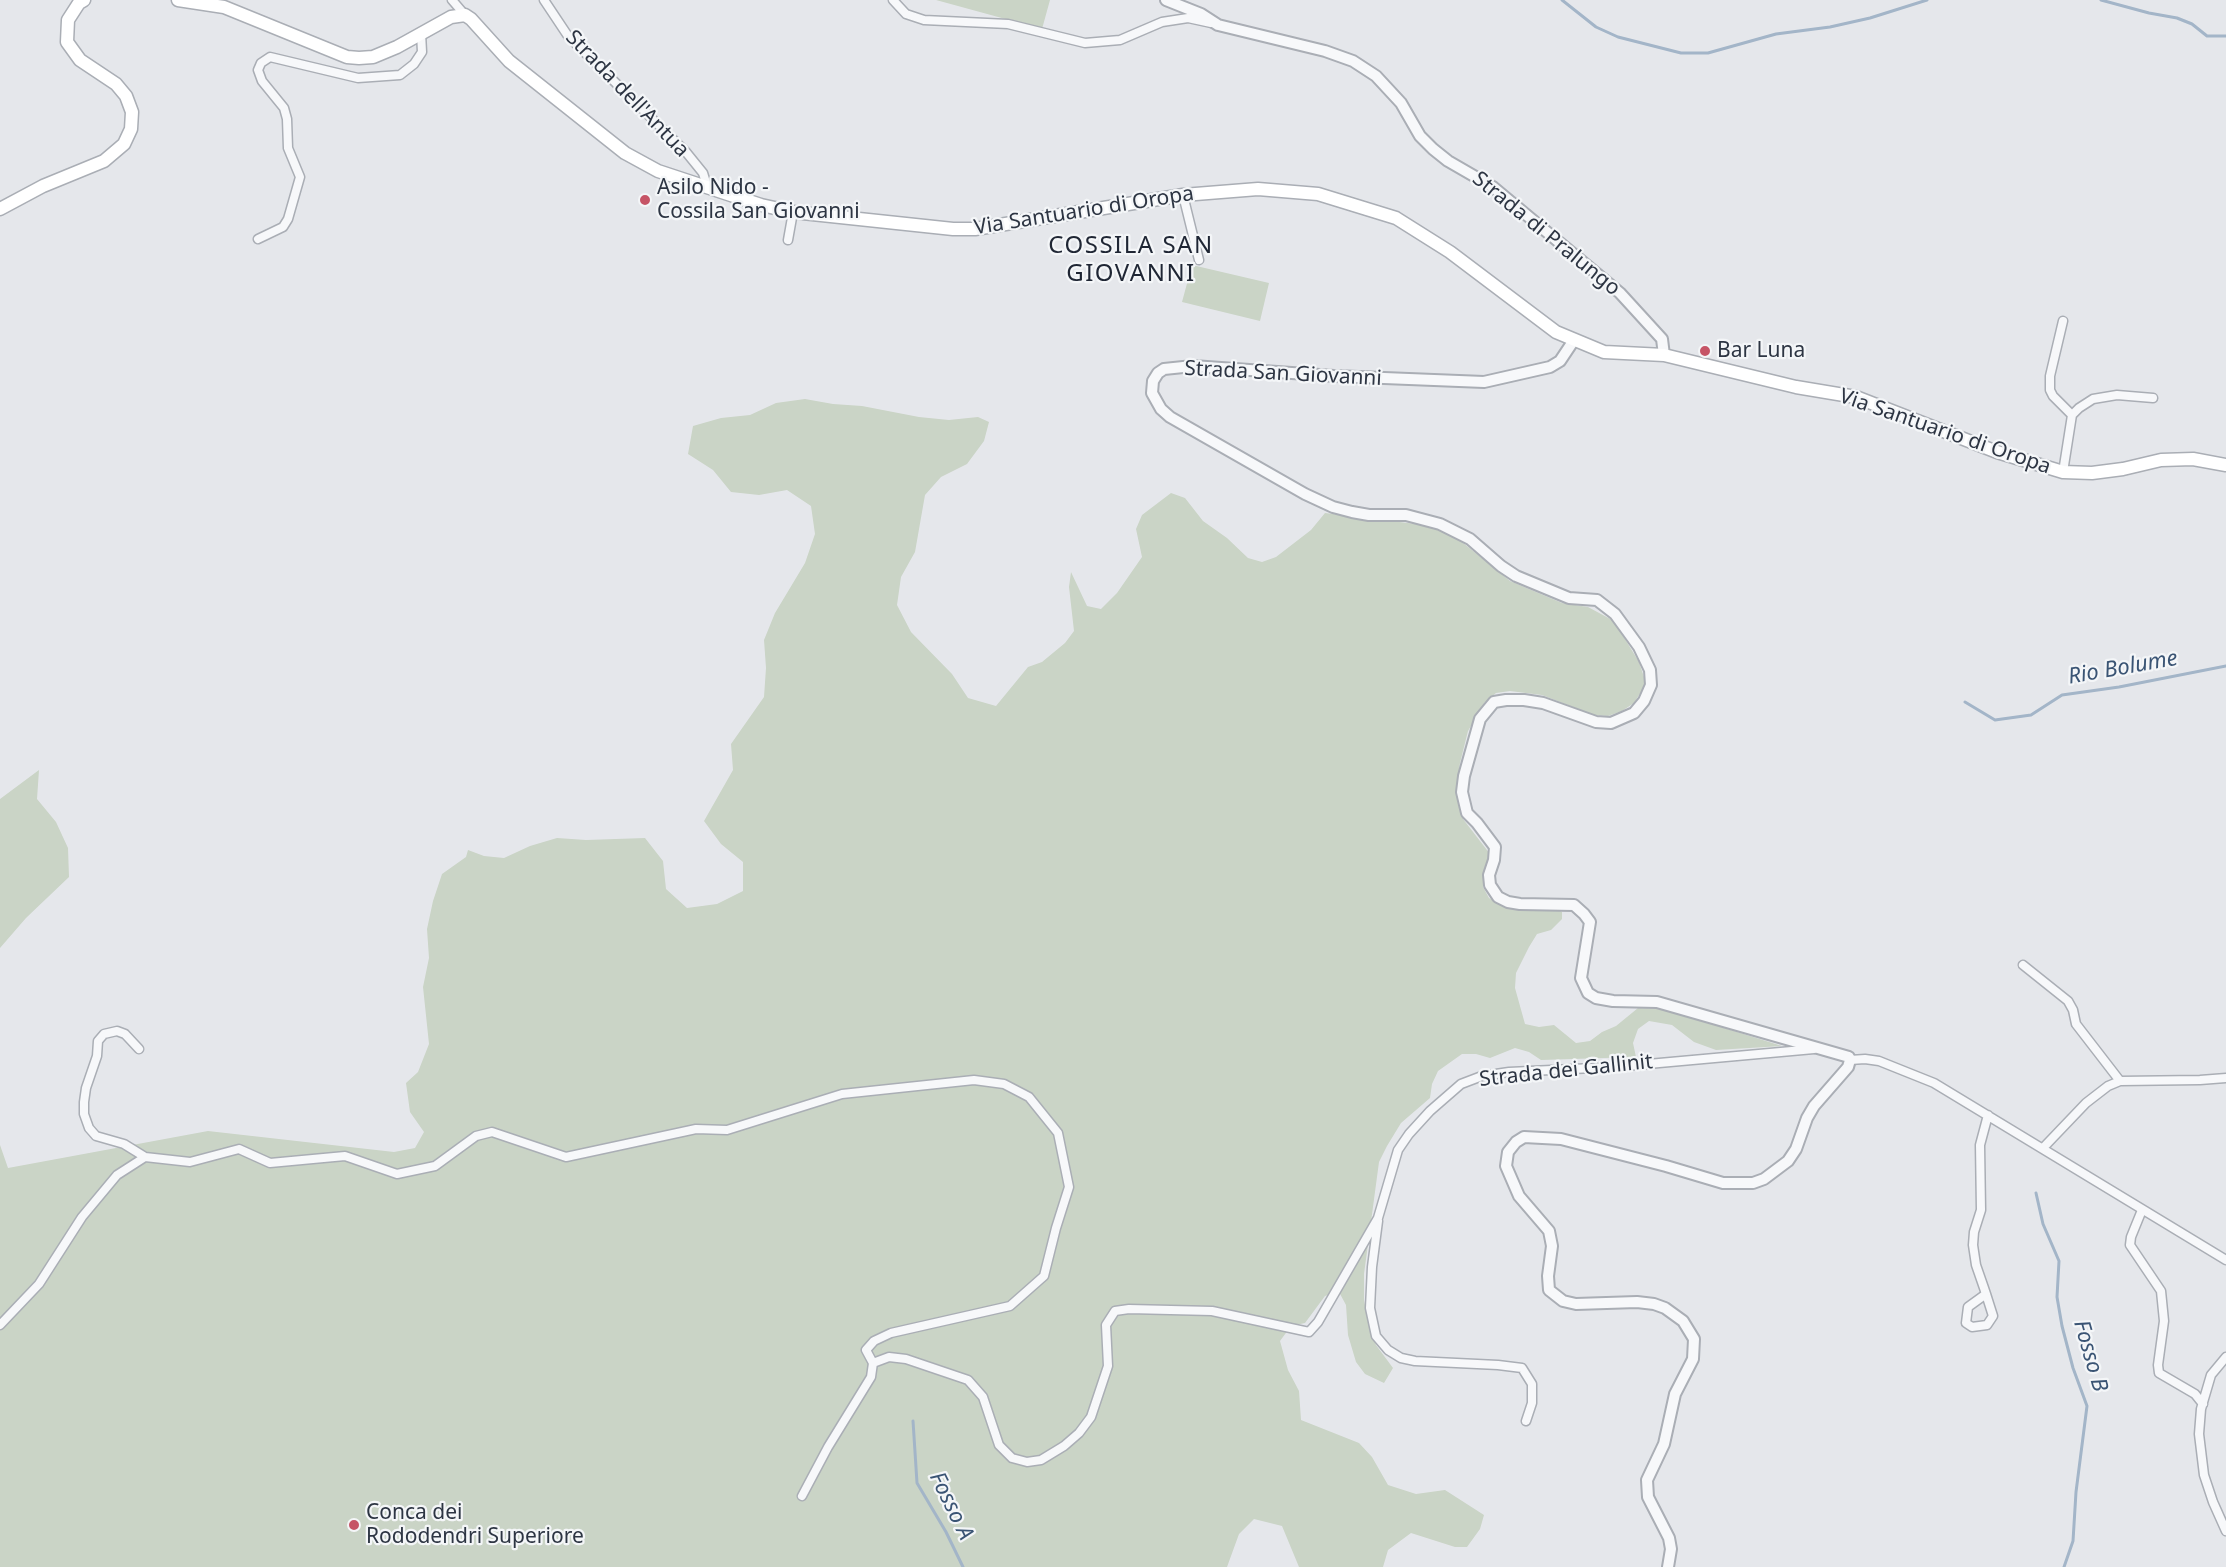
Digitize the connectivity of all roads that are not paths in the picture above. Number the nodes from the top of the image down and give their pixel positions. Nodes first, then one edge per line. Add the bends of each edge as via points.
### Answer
1 (84, 0) edge
2 (177, 0) edge
3 (453, 0) edge
4 (544, 0) edge
5 (893, 0) edge
6 (1166, 0) edge
7 (465, 15) junction
8 (1218, 25) junction
9 (422, 33) junction
10 (708, 189) junction
11 (1183, 195) junction
12 (0, 208) edge
13 (793, 212) junction
14 (258, 239) dead end
15 (788, 240) dead end
16 (1199, 260) dead end
17 (2063, 321) dead end
18 (1574, 340) junction
19 (1664, 355) junction
20 (2153, 398) dead end
21 (2072, 416) junction
22 (2226, 465) edge
23 (2063, 472) junction
24 (2023, 965) dead end
25 (1815, 1048) junction
26 (139, 1049) dead end
27 (1850, 1060) junction
28 (2226, 1078) edge
29 (2120, 1081) junction
30 (1988, 1115) junction
31 (2043, 1148) junction
32 (145, 1157) junction
33 (2142, 1210) junction
34 (1378, 1218) junction
35 (2226, 1260) edge
36 (1986, 1294) dead end
37 (0, 1325) edge
38 (2226, 1357) edge
39 (873, 1363) junction
40 (2203, 1404) junction
41 (1527, 1421) dead end
42 (802, 1496) dead end
43 (2226, 1531) edge
44 (1668, 1567) edge

1 - 12 main road via 68,20 68,42 80,60 116,84 126,96 132,112 131,129 124,144 104,161
2 - 9 main road via 224,7 346,57 373,57
3 - 7 street, Via Santuario di Oropa
4 - 10 street, Strada dell'Antua via 568,36 686,152 702,173
5 - 8 street via 906,14 924,20 1008,24 1084,43 1120,40 1162,22 1188,18
6 - 8 street, Strada di Pralungo
7 - 9 main road via 451,17
7 - 10 main road, Via Santuario di Oropa via 509,61 625,153 658,171
8 - 19 street, Strada di Pralungo via 1324,51 1353,61 1376,76 1401,103 1433,150 1493,187 1620,293 1662,339
9 - 14 street via 422,52 400,75 358,78 270,57 261,63 258,70 262,81 284,108 288,148 300,177 283,227
10 - 13 main road, Via Santuario di Oropa
11 - 13 main road, Via Santuario di Oropa via 975,229
11 - 16 street
11 - 18 main road, Via Santuario di Oropa via 1258,189 1318,194 1396,218 1450,252 1556,332
13 - 15 street
17 - 21 street via 2050,390
18 - 19 main road, Via Santuario di Oropa via 1604,352
18 - 25 street, Strada San Giovanni via 1560,361 1550,366 1484,382 1193,366 1164,369 1153,381 1152,393 1170,417 1305,494 1352,512 1406,515 1440,524 1470,539 1516,576 1569,598 1597,600 1615,614 1650,670 1651,685 1634,713 1611,723 1596,722 1543,703 1506,700 1494,702 1480,719 1462,792 1467,813 1495,847 1490,885 1498,897 1508,902 1574,905 1584,914 1590,922 1581,978 1588,993 1596,998 1657,1002
19 - 23 main road, Via Santuario di Oropa via 1796,387 1856,396 1997,452
20 - 21 street via 2117,395 2093,399
21 - 23 street
22 - 23 main road, Via Santuario di Oropa via 2172,459 2092,473
24 - 29 street via 2068,1001 2076,1024
25 - 27 street, Strada San Giovanni via 1846,1054
25 - 34 street, Strada dei Gallinit via 1615,1067 1509,1072 1461,1084 1430,1111 1398,1150
26 - 32 street via 125,1034 104,1034 98,1041 84,1108 89,1128 96,1136 124,1144
27 - 30 street via 1879,1061 1912,1073
27 - 44 street via 1807,1118 1788,1161 1753,1183 1723,1183 1561,1139 1524,1137 1508,1152 1506,1166 1520,1196 1549,1231 1549,1290 1576,1304 1654,1304 1683,1321 1694,1339 1693,1359 1675,1394 1664,1444 1647,1480 1648,1497 1669,1538
28 - 29 street
29 - 31 street via 2086,1103
30 - 31 street
30 - 36 street via 1980,1145 1981,1210 1973,1245
31 - 33 street
32 - 37 street via 117,1174 82,1217 39,1284
32 - 39 street via 190,1162 239,1149 270,1163 345,1156 397,1174 435,1166 476,1136 492,1132 566,1157 696,1129 727,1130 842,1094 974,1080 1004,1084 1029,1097 1058,1133 1069,1187 1044,1276 1010,1306 891,1333 874,1341 866,1350
33 - 35 street
33 - 40 street via 2130,1245 2161,1291 2164,1321 2159,1372 2195,1394
34 - 39 street, Strada dei Gallinit via 1318,1323 1309,1332 1212,1311 1115,1311 1106,1324 1108,1366 1091,1417 1064,1446 1041,1460 1012,1458 999,1445 983,1397 968,1380 906,1359 889,1357
34 - 41 street via 1370,1308 1376,1336 1388,1350 1408,1360 1522,1368 1532,1384
38 - 40 street via 2211,1375
39 - 42 street via 871,1377
40 - 43 street via 2199,1434 2204,1475

